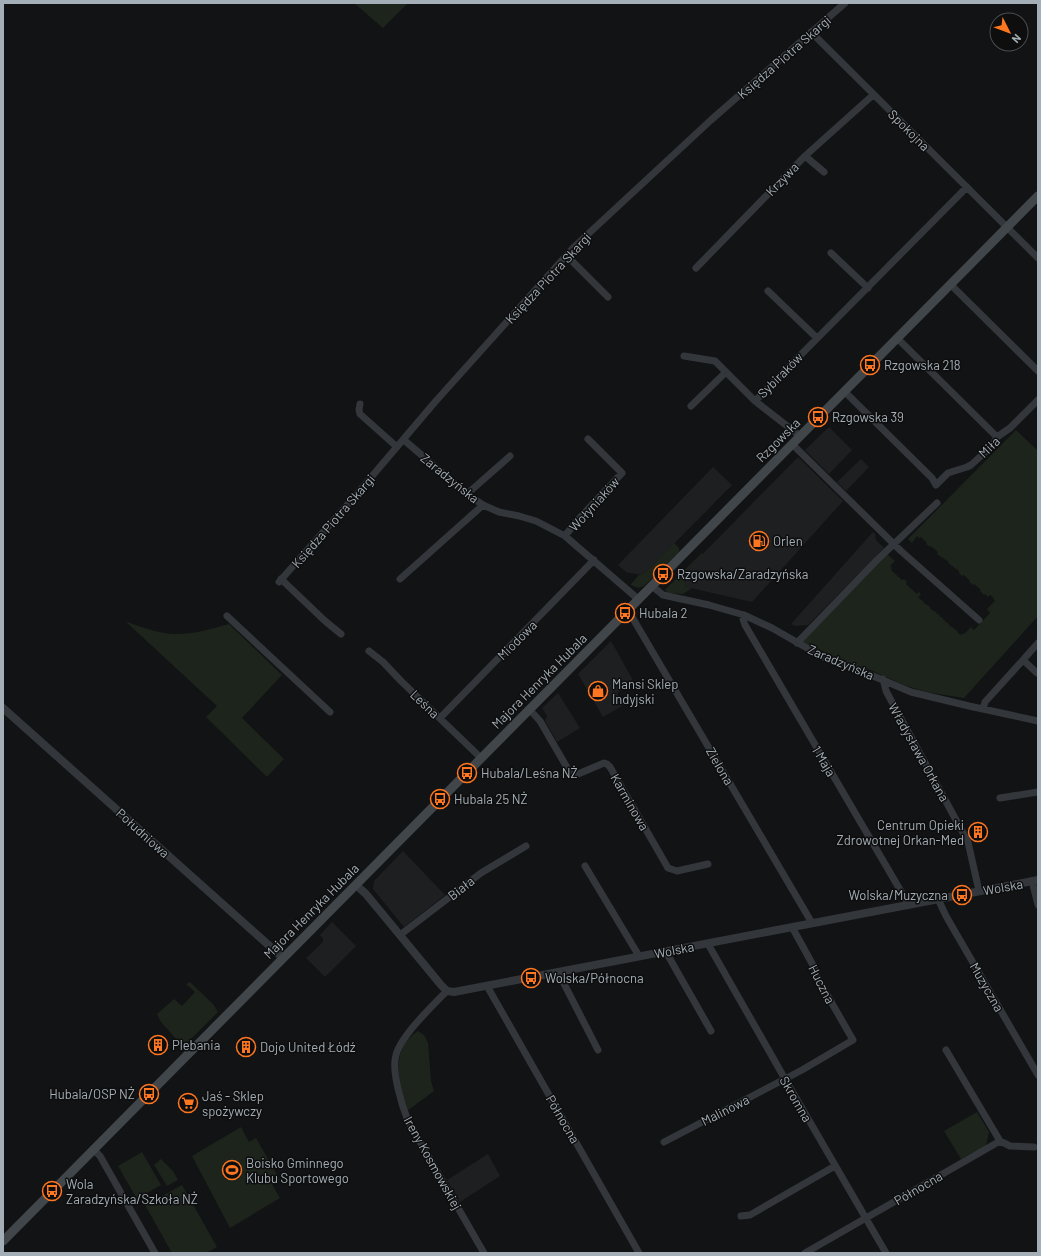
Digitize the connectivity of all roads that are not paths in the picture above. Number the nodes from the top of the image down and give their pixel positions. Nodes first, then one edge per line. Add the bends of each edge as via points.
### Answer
1 (845, 3) edge
2 (811, 32) junction
3 (873, 95) junction
4 (805, 156) junction
5 (824, 172) dead end
6 (967, 188) junction
7 (1038, 196) edge
8 (1007, 227) junction
9 (832, 253) dead end
10 (567, 256) junction
11 (1038, 258) edge
12 (696, 268) dead end
13 (950, 284) junction
14 (868, 288) junction
15 (768, 291) dead end
16 (608, 298) dead end
17 (817, 338) junction
18 (897, 338) junction
19 (684, 356) dead end
20 (1038, 371) edge
21 (726, 372) junction
22 (844, 392) junction
23 (1038, 400) edge
24 (755, 401) junction
25 (360, 404) dead end
26 (692, 406) dead end
27 (800, 436) junction
28 (997, 437) junction
29 (588, 439) dead end
30 (404, 440) junction
31 (792, 444) junction
32 (397, 447) junction
33 (510, 456) dead end
34 (467, 494) junction
35 (937, 503) dead end
36 (483, 505) junction
37 (565, 536) junction
38 (893, 544) junction
39 (594, 560) junction
40 (400, 579) dead end
41 (652, 586) junction
42 (638, 599) junction
43 (626, 611) junction
44 (227, 616) dead end
45 (744, 616) junction
46 (979, 620) dead end
47 (341, 634) dead end
48 (797, 643) junction
49 (1038, 643) edge
50 (369, 651) dead end
51 (1023, 660) junction
52 (1037, 673) edge
53 (883, 679) junction
54 (3, 708) edge
55 (529, 709) junction
56 (983, 710) junction
57 (330, 712) dead end
58 (440, 718) junction
59 (1038, 721) edge
60 (481, 758) junction
61 (1038, 792) edge
62 (1000, 798) dead end
63 (526, 846) dead end
64 (708, 864) dead end
65 (585, 866) dead end
66 (1035, 881) edge
67 (356, 884) junction
68 (978, 891) junction
69 (938, 899) junction
70 (909, 905) junction
71 (1038, 905) edge
72 (812, 923) junction
73 (792, 927) junction
74 (400, 935) junction
75 (708, 944) junction
76 (666, 952) junction
77 (639, 956) junction
78 (283, 958) junction
79 (558, 972) junction
80 (487, 986) junction
81 (447, 991) junction
82 (711, 1031) dead end
83 (853, 1040) joint
84 (598, 1050) dead end
85 (946, 1050) dead end
86 (1038, 1075) edge
87 (785, 1079) junction
88 (1000, 1141) junction
89 (664, 1142) dead end
90 (1034, 1147) dead end
91 (93, 1149) junction
92 (835, 1166) junction
93 (741, 1216) dead end
94 (865, 1219) junction
95 (3, 1241) edge
96 (155, 1253) edge
97 (484, 1253) edge
98 (639, 1253) edge
99 (806, 1253) edge
100 (886, 1253) edge

1 - 2 street, Księdza Piotra Skargi
2 - 3 street, Spokojna
2 - 10 street, Księdza Piotra Skargi via 711,120
3 - 4 street, Krzywa
3 - 6 street, Spokojna
4 - 5 street
4 - 12 street, Krzywa
6 - 8 street, Spokojna
6 - 14 street, Sybiraków
7 - 8 main road, Rzgowska
8 - 11 street, Spokojna
8 - 13 main road, Rzgowska
9 - 14 street
10 - 16 street
10 - 30 street, Księdza Piotra Skargi
13 - 18 main road, Rzgowska
13 - 20 street
14 - 17 street, Sybiraków
15 - 17 street
17 - 24 street, Sybiraków
18 - 22 main road, Rzgowska
18 - 28 street
19 - 21 street, Sybiraków via 714,361
21 - 24 street, Sybiraków
21 - 26 street
22 - 27 main road, Rzgowska
22 - 28 street, Miła via 932,478 936,485 948,473 971,465 992,446
23 - 28 street, Miła via 1010,428
24 - 27 street
25 - 32 street via 360,414
27 - 31 main road, Rzgowska
29 - 37 street, Wołyniaków via 622,473
30 - 32 street, Księdza Piotra Skargi
30 - 34 street, Zaradzyńska
31 - 38 street
31 - 41 main road, Rzgowska
32 - 47 street, Księdza Piotra Skargi via 280,580
33 - 34 street
34 - 36 street, Zaradzyńska
35 - 38 street
36 - 37 street, Zaradzyńska via 536,521
36 - 40 street
37 - 39 street, Zaradzyńska
38 - 46 street
38 - 48 street
39 - 42 street, Zaradzyńska
39 - 58 street, Miodowa
41 - 42 main road, Rzgowska
41 - 45 street, Zaradzyńska via 663,595 709,604
42 - 43 main road, Majora Henryka Hubala
43 - 55 main road, Majora Henryka Hubala
43 - 72 street, Zielona via 632,617
44 - 57 street
45 - 48 street, Zaradzyńska via 772,628
45 - 70 street, 1 Maja via 745,625
48 - 53 street, Zaradzyńska via 835,662
49 - 51 street
50 - 58 street, Leśna
51 - 52 street
51 - 56 street via 985,702
53 - 56 street, Zaradzyńska via 911,692
53 - 68 street, Władysława Orkana via 885,689 968,842
54 - 78 street, Południowa
55 - 60 main road, Majora Henryka Hubala
55 - 64 street, Karminowa via 540,721 569,771 578,774 601,763 607,764 668,868 680,871
56 - 59 street, Zaradzyńska
58 - 60 street, Leśna
60 - 67 main road, Majora Henryka Hubala
61 - 62 street
63 - 74 street, Biała via 481,872
65 - 77 street
66 - 68 street, Wolska
66 - 71 street
67 - 74 street
67 - 78 main road, Majora Henryka Hubala
68 - 69 street, Wolska
69 - 70 street, Wolska
69 - 86 street, Muzyczna
70 - 72 street, Wolska
72 - 73 street, Wolska
73 - 75 street, Wolska
73 - 83 street, Huczna
74 - 81 street
75 - 76 street, Wolska
75 - 87 street, Skromna
76 - 77 street, Wolska
76 - 82 street
77 - 79 street, Wolska
78 - 91 main road, Majora Henryka Hubala
79 - 80 street, Wolska
79 - 84 street
80 - 81 street, Wolska
80 - 98 street, Północna
81 - 97 street, Ireny Kosmowskiej via 405,1038 395,1056 395,1072 408,1121
83 - 87 street, Malinowa
85 - 88 street
87 - 89 street, Malinowa
87 - 92 street, Skromna
88 - 90 street via 1010,1146
88 - 94 street, Północna
91 - 95 main road, Majora Henryka Hubala
91 - 96 street via 100,1156
92 - 93 street via 750,1215
92 - 94 street, Skromna
94 - 99 street, Północna
94 - 100 street, Skromna

